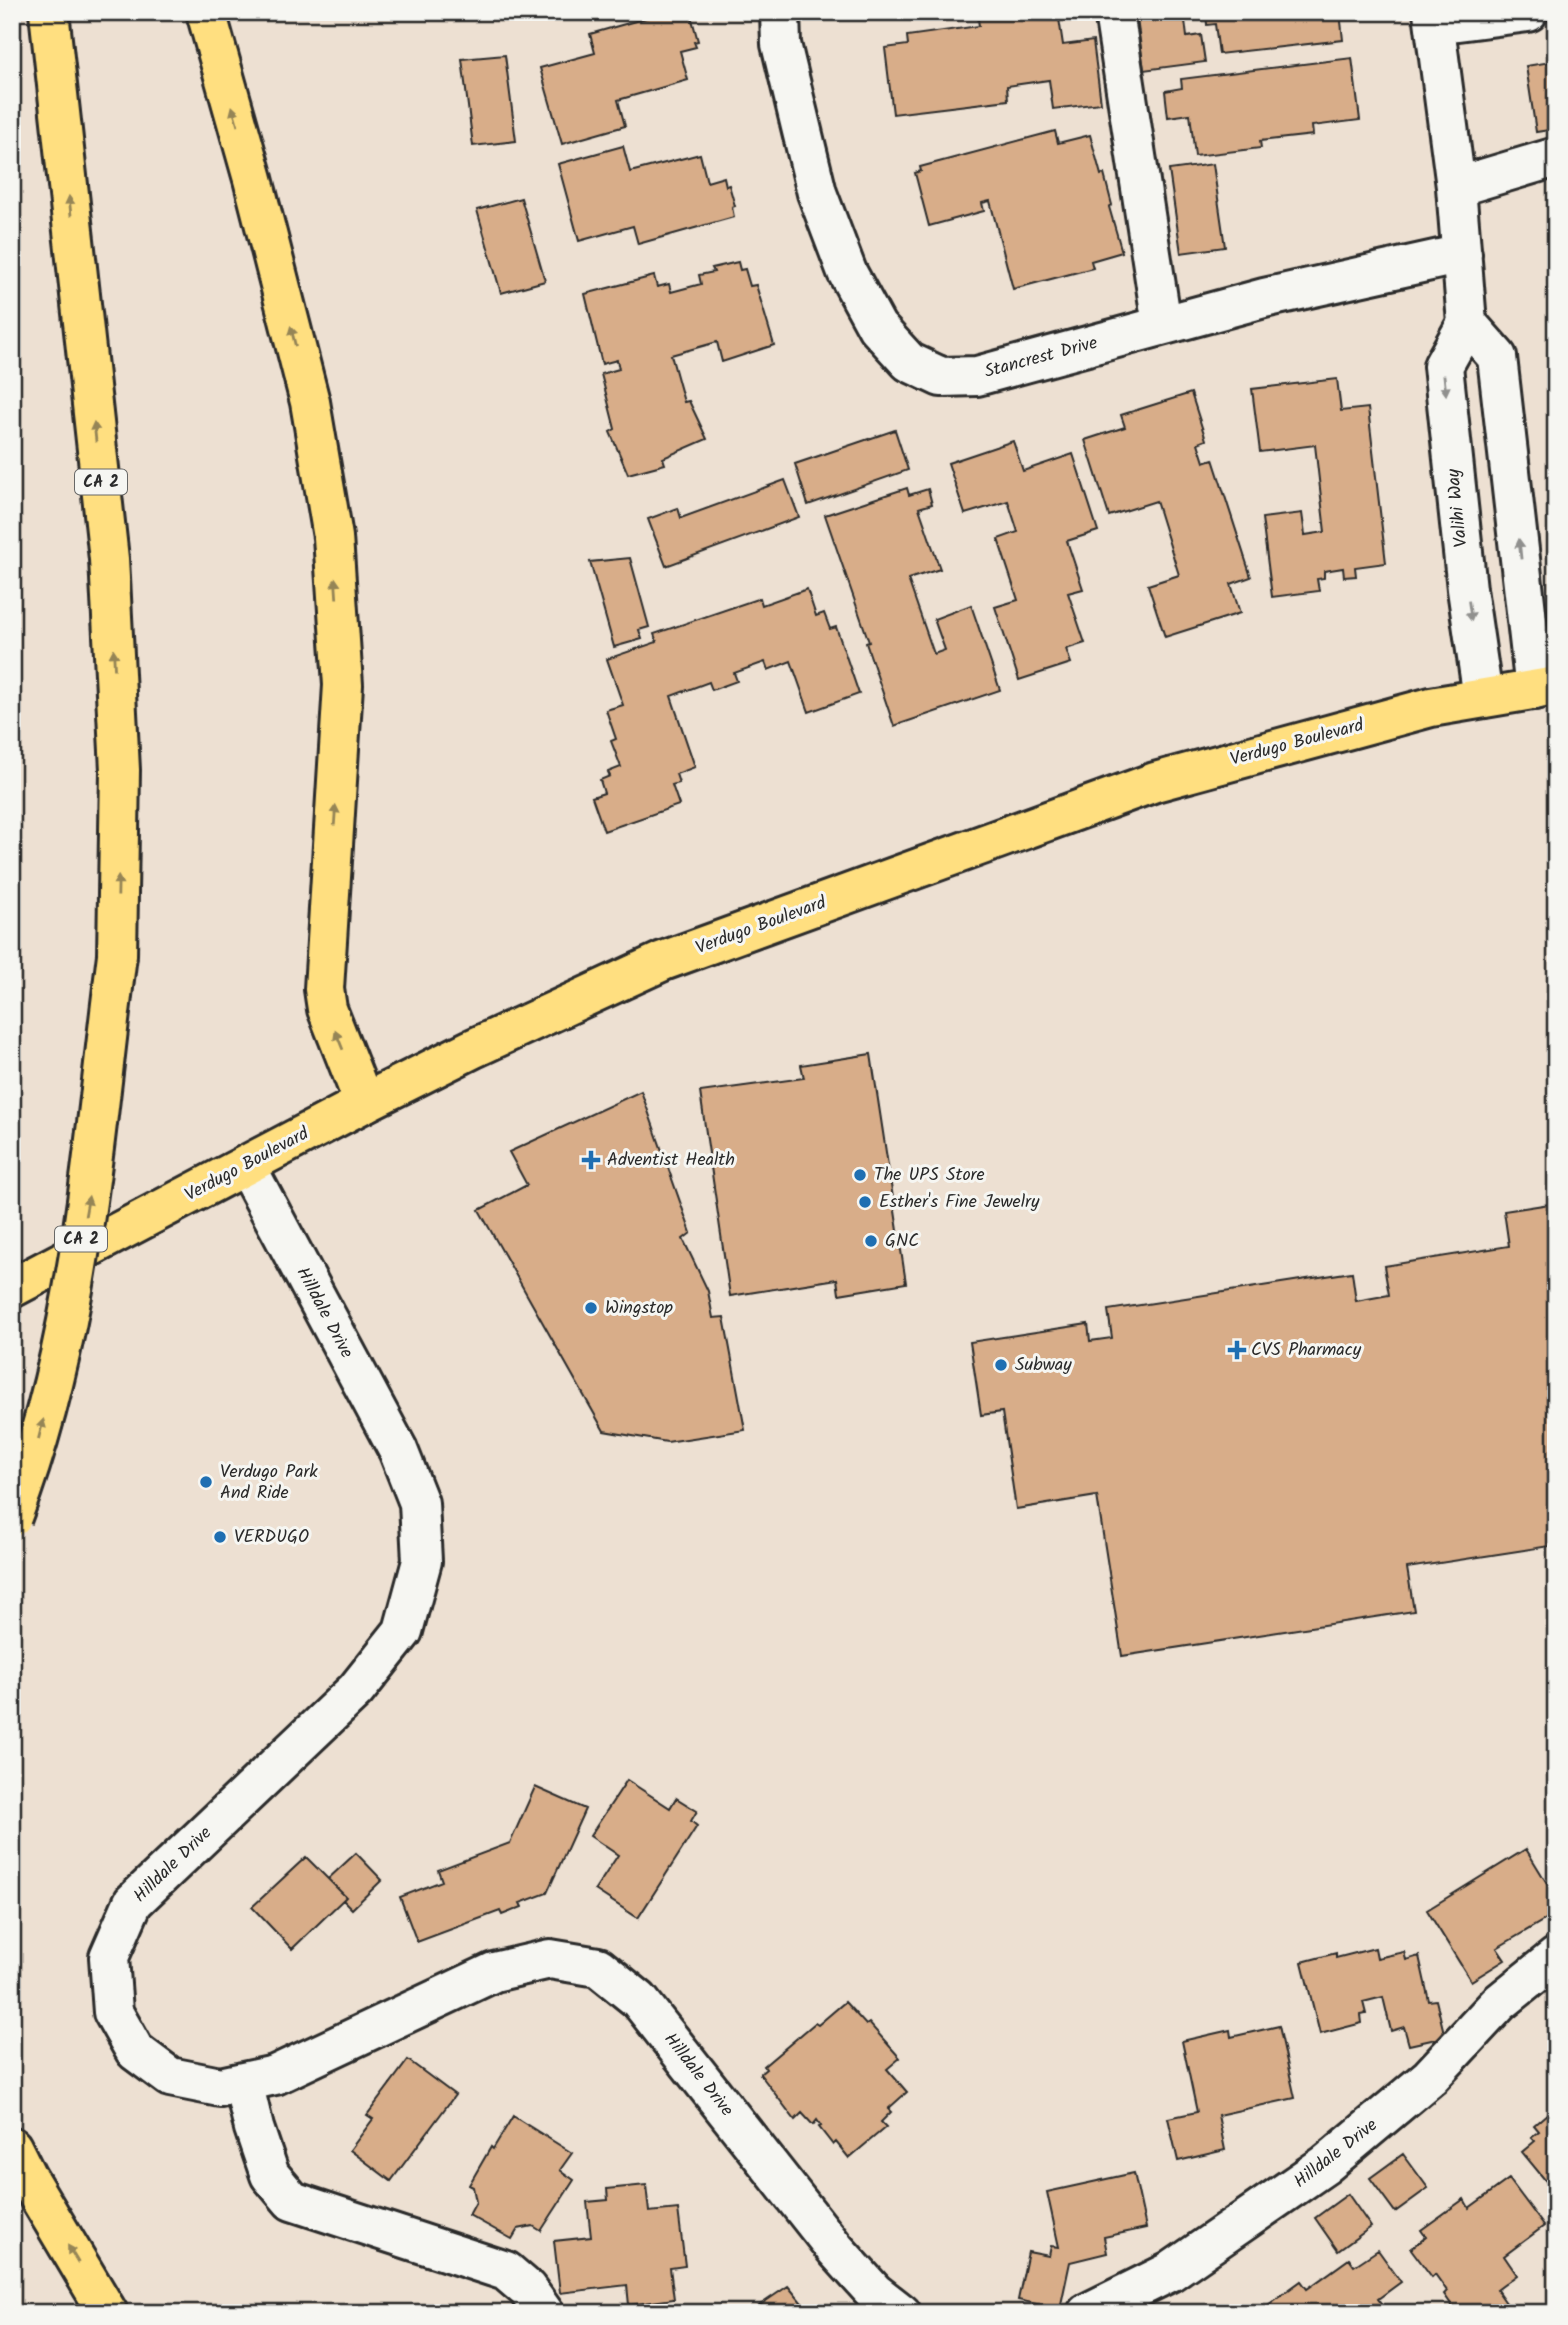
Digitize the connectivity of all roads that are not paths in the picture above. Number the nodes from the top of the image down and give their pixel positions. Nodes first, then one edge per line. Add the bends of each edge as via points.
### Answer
1 (49, 12) edge
2 (206, 12) edge
3 (780, 12) edge
4 (1114, 12) edge
5 (1528, 12) edge
6 (1434, 18) edge
7 (1556, 157) edge
8 (1456, 187) junction
9 (1462, 254) junction
10 (1467, 324) junction
11 (1161, 325) junction
12 (1545, 688) edge
13 (1483, 698) junction
14 (364, 1103) junction
15 (246, 1166) junction
16 (12, 1288) edge
17 (12, 1517) edge
18 (1556, 1957) edge
19 (243, 2082) junction
20 (12, 2147) edge
21 (108, 2313) edge
22 (544, 2313) edge
23 (901, 2313) edge
24 (1087, 2313) edge

17 -> 1 main road, CA 2, bridge via 32,1465 57,1364 84,1222 117,955 120,770 109,559
14 -> 2 main road via 327,1009 324,989 343,685 333,537 310,402
3 - 11 street, Stancrest Drive via 781,44 817,193 853,283 877,327 909,362 941,376 977,376
4 - 11 street
5 - 6 street
6 - 8 street
7 - 8 street
8 - 9 street
9 - 10 street
9 - 11 street, Stancrest Drive
12 -> 10 street via 1497,357
10 -> 13 street, Valihi Way via 1443,366
12 - 13 main road, Verdugo Boulevard
13 - 14 main road, Verdugo Boulevard via 1431,707 1155,782 663,961
14 - 15 main road, Verdugo Boulevard
15 - 16 main road, Verdugo Boulevard
15 - 19 street, Hilldale Drive via 398,1450 419,1503 422,1561 403,1631 356,1690 133,1902 109,1957 113,2012 135,2051 170,2077 220,2087
18 - 24 street, Hilldale Drive via 1499,2003 1430,2077 1325,2165 1170,2272
19 - 22 street via 270,2175 292,2201 506,2272 527,2289
19 - 23 street, Hilldale Drive via 275,2075 494,1972 550,1959 598,1966 639,2000 836,2250 874,2292
21 -> 20 main road

